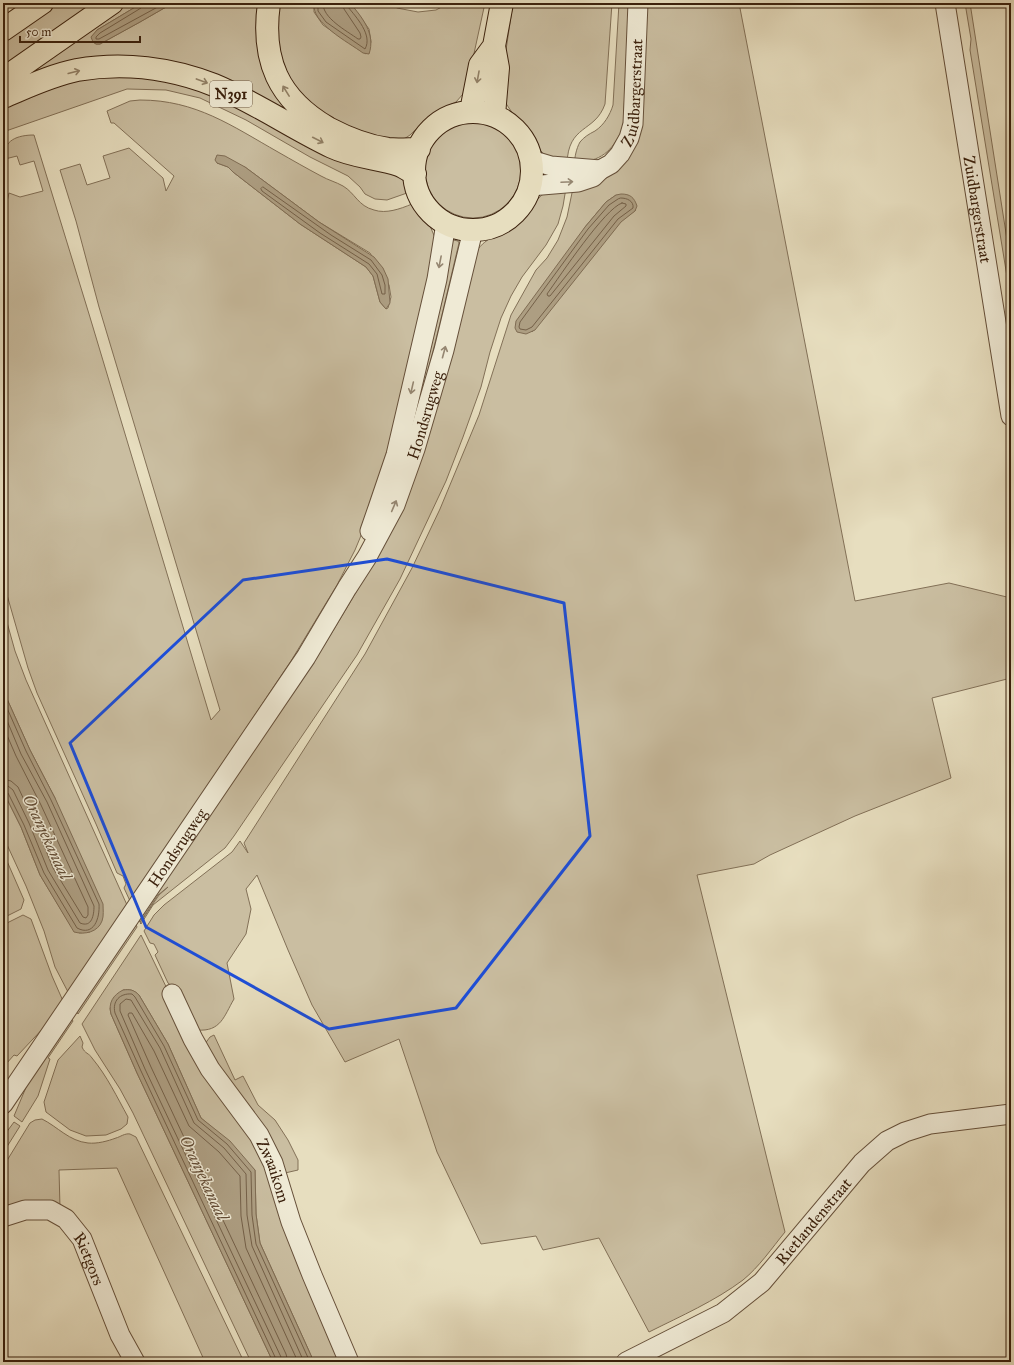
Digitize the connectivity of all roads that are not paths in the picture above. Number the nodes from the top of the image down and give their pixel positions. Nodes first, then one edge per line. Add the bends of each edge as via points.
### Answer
1 (112, 3) edge
2 (269, 3) edge
3 (502, 3) edge
4 (638, 3) edge
5 (945, 3) edge
6 (38, 5) edge
7 (3, 30) edge
8 (494, 46) junction
9 (3, 79) edge
10 (3, 97) edge
11 (471, 111) junction
12 (494, 115) junction
13 (419, 149) junction
14 (531, 160) junction
15 (600, 170) junction
16 (415, 174) junction
17 (530, 186) junction
18 (446, 223) junction
19 (473, 230) junction
20 (1011, 416) edge
21 (347, 588) junction
22 (172, 994) dead end
23 (3, 1104) edge
24 (1011, 1114) edge
25 (3, 1217) edge
26 (135, 1362) edge
27 (349, 1362) edge
28 (626, 1362) edge

1 - 9 main road
13 -> 2 main road via 389,149 359,142 312,118 291,99 277,77 269,52
3 - 8 main road
4 - 15 street, Zuidbargerstraat via 633,124 620,154 611,164
5 - 20 street, Zuidbargerstraat
6 - 7 main road
8 -> 11 main road via 480,65
8 - 12 main road via 498,68
10 -> 16 main road, N391 via 76,70 129,66 155,69 186,75 214,85 333,147 400,166
11 - 12 main road
11 - 13 main road via 455,115 440,123 428,134
12 - 14 main road via 506,122 520,136 526,144
13 - 16 main road
14 - 15 street via 550,166
14 - 17 main road
17 -> 15 street, Zuidbargerstraat via 578,182 593,177
16 - 18 main road via 423,201 431,212
17 - 19 main road via 522,203 511,216 496,225
18 - 19 main road
18 -> 21 street, Hondsrugweg via 437,278 396,455
21 -> 19 street, Hondsrugweg via 386,523 404,482 444,350
21 - 23 street, Hondsrugweg via 306,657
22 - 27 street, Zwaaikom via 210,1069 259,1135 273,1163 291,1222
24 - 28 street, Rietlandenstraat via 930,1124 887,1141 862,1163 762,1282 723,1313
25 - 26 street, Rietgors via 25,1210 50,1210 66,1218 82,1239 120,1335

